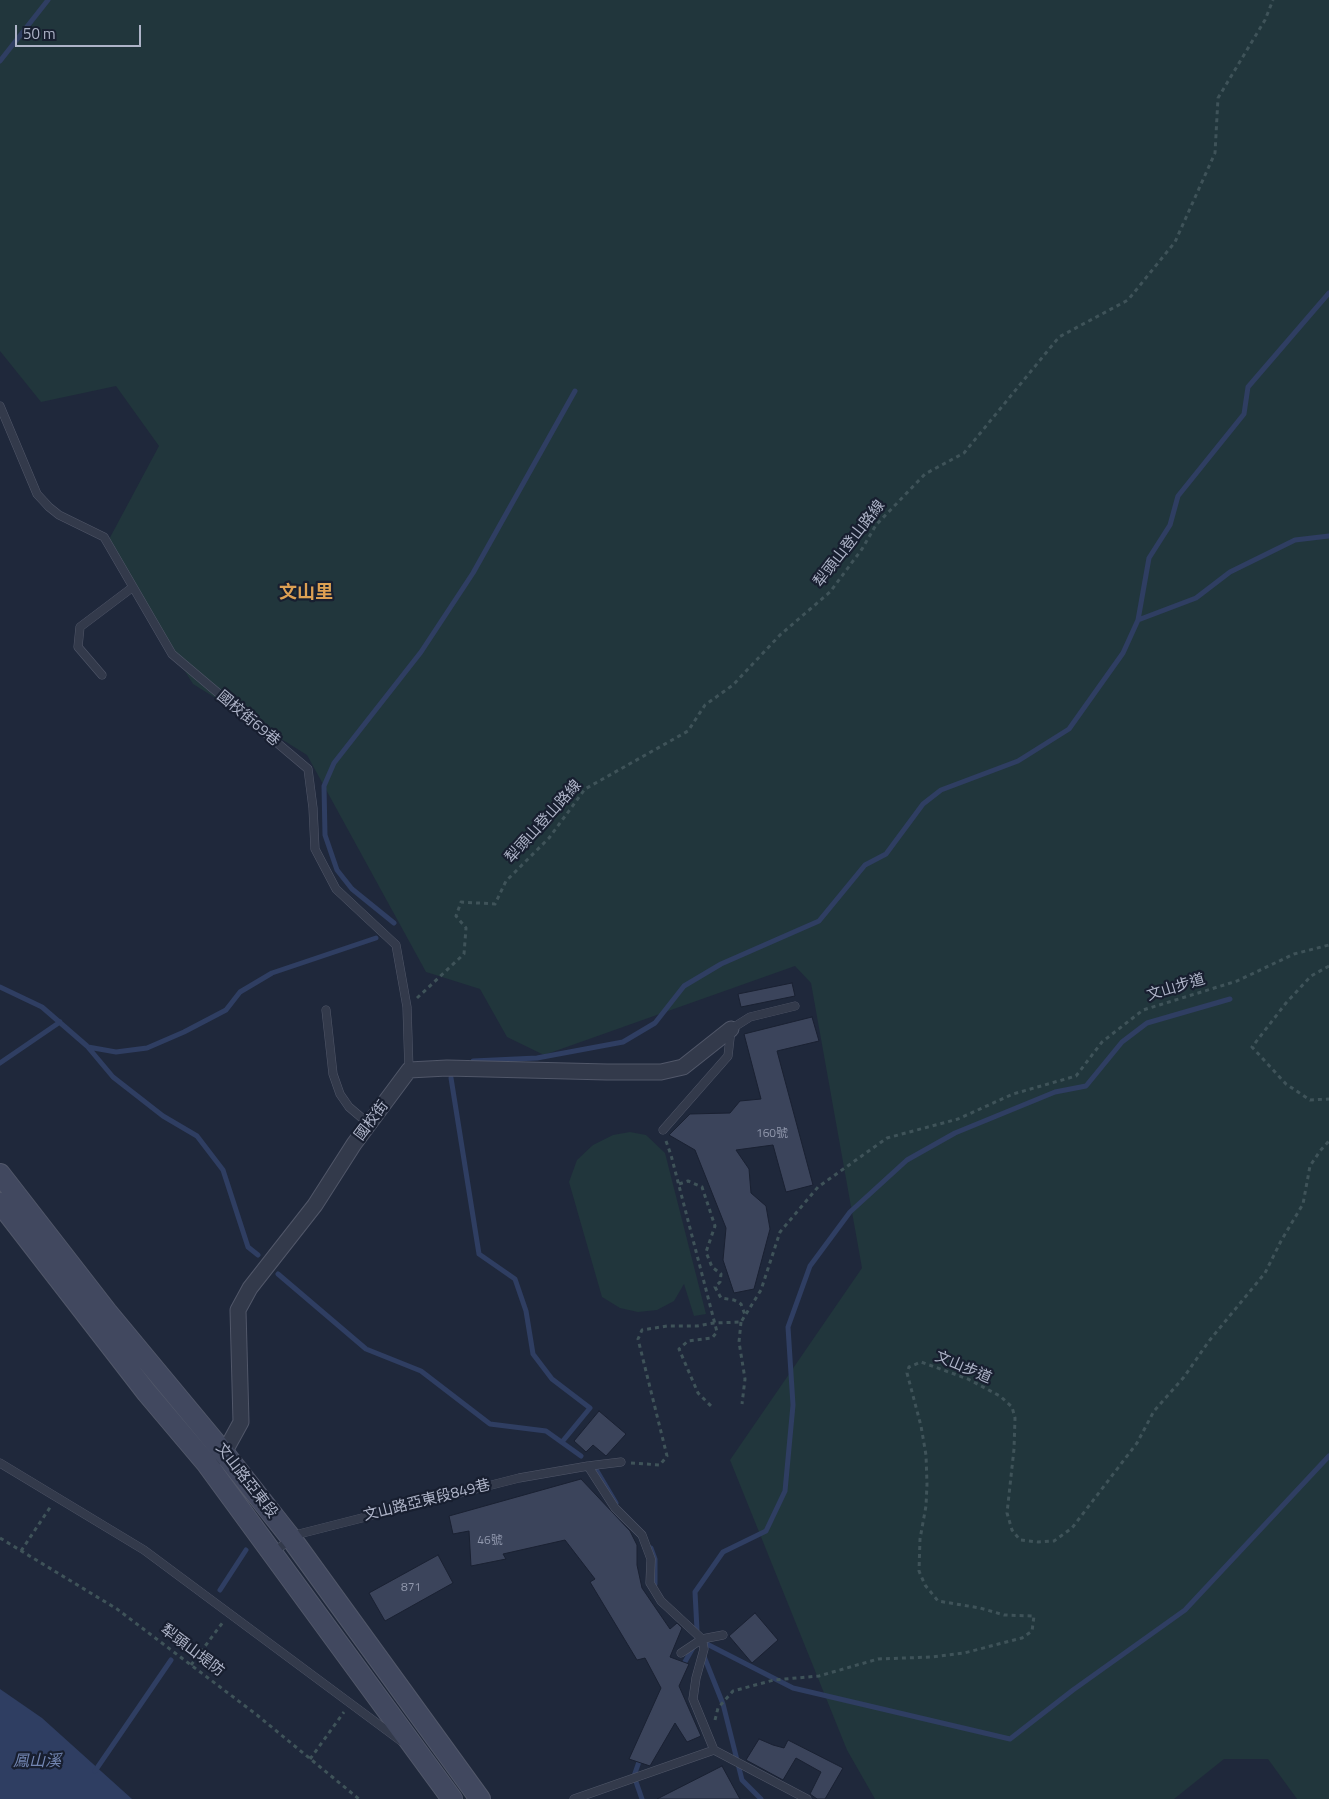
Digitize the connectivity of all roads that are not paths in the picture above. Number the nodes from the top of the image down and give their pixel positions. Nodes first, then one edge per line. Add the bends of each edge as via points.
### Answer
1 (0, 406) edge
2 (133, 587) junction
3 (102, 675) dead end
4 (795, 1006) dead end
5 (326, 1010) dead end
6 (731, 1028) junction
7 (409, 1070) junction
8 (369, 1124) junction
9 (663, 1130) road end
10 (0, 1174) edge
11 (0, 1203) edge
12 (111, 1331) junction
13 (164, 1379) junction
14 (147, 1393) junction
15 (224, 1453) junction
16 (621, 1462) road end
17 (0, 1463) edge
18 (207, 1464) junction
19 (588, 1466) junction
20 (290, 1538) junction
21 (273, 1552) junction
22 (723, 1635) dead end
23 (702, 1639) junction
24 (681, 1653) dead end
25 (714, 1750) junction
26 (420, 1755) junction
27 (452, 1799) edge
28 (480, 1799) edge
29 (574, 1799) edge
30 (808, 1799) edge

1 - 2 lane, 國校街69巷 via 37,494 59,515 104,537
2 - 3 lane via 80,627 78,647
2 - 7 lane, 國校街69巷 via 172,654 308,769 315,849 336,889 396,945 408,1007
4 - 6 lane via 750,1017
5 - 8 lane via 333,1074 340,1094 349,1107
6 - 7 street via 684,1067 661,1072
6 - 9 lane via 728,1056
7 - 8 street, 國校街
8 - 15 street, 國校街 via 314,1205 250,1288 238,1310 241,1422
10 - 12 main road, 文山路亞東段
11 - 12 main road, 文山路亞東段
12 - 13 main road, 文山路亞東段
12 - 14 main road, 文山路亞東段
13 - 14 street
13 - 15 main road, 文山路亞東段
14 - 18 main road, 文山路亞東段
15 - 18 street, 國校街
15 - 20 main road, 文山路亞東段
16 - 19 lane, 文山路亞東段849巷
17 - 26 lane via 144,1550
18 - 21 main road, 文山路亞東段
19 - 20 lane, 文山路亞東段849巷 via 519,1478
19 - 23 lane via 615,1508 642,1535 651,1559 650,1583 661,1601
20 - 21 lane, 文山路亞東段849巷
20 - 28 main road, 文山路亞東段
21 - 26 main road, 文山路亞東段
22 - 23 lane
23 - 24 lane
23 - 25 lane via 704,1649 693,1699
25 - 29 lane
25 - 30 lane
26 - 27 main road, 文山路亞東段

